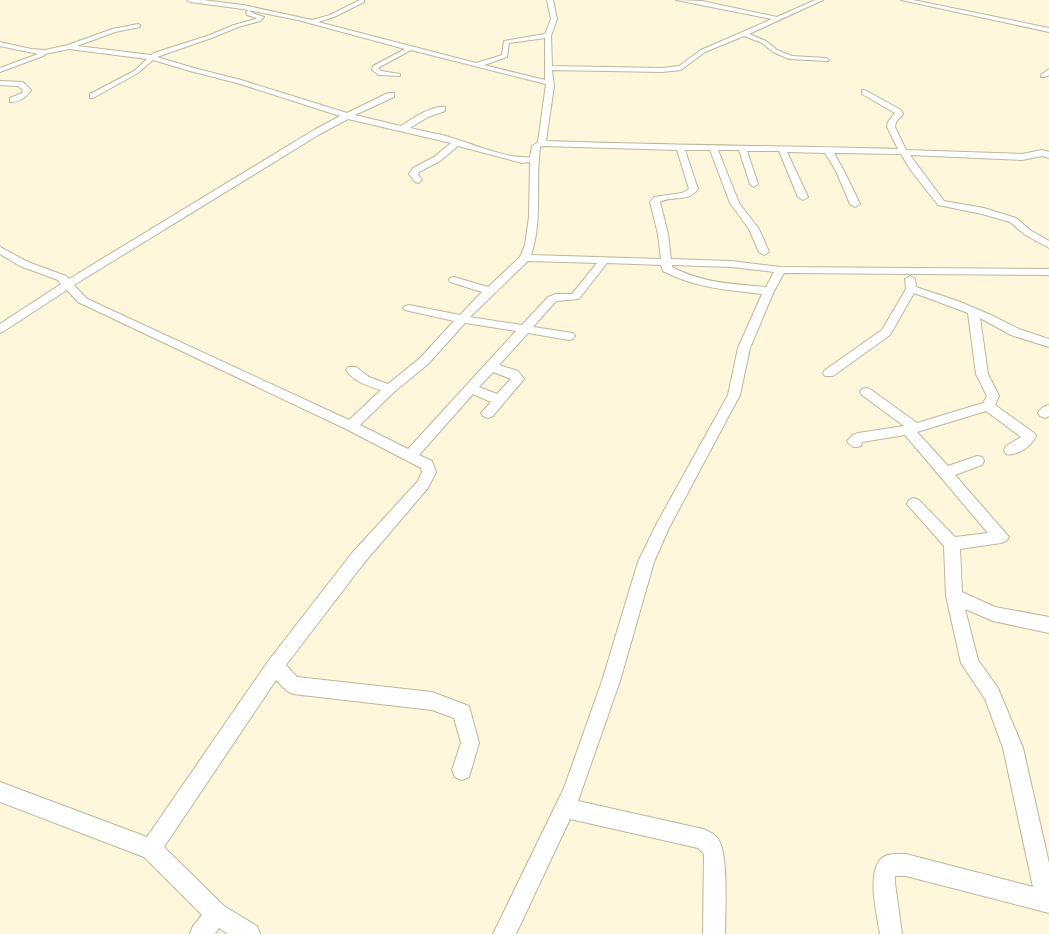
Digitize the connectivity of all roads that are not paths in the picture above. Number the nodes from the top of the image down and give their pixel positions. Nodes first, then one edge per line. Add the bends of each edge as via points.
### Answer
1 (190, 0) edge
2 (550, 0) edge
3 (679, 0) edge
4 (820, 0) edge
5 (904, 0) edge
6 (362, 1) dead end
7 (251, 8) junction
8 (778, 19) junction
9 (311, 22) junction
10 (138, 26) dead end
11 (1049, 30) edge
12 (744, 34) junction
13 (548, 36) junction
14 (0, 44) edge
15 (69, 47) junction
16 (411, 48) junction
17 (43, 52) junction
18 (151, 57) junction
19 (826, 60) dead end
20 (477, 65) junction
21 (549, 68) junction
22 (0, 70) edge
23 (1049, 71) edge
24 (398, 75) dead end
25 (1043, 76) dead end
26 (0, 83) edge
27 (549, 83) junction
28 (865, 92) dead end
29 (391, 95) dead end
30 (93, 96) dead end
31 (13, 100) dead end
32 (442, 109) dead end
33 (346, 116) junction
34 (402, 129) junction
35 (457, 143) junction
36 (542, 143) junction
37 (680, 147) junction
38 (713, 147) junction
39 (742, 148) junction
40 (782, 149) junction
41 (828, 150) junction
42 (902, 152) junction
43 (1049, 155) edge
44 (533, 159) junction
45 (418, 180) dead end
46 (754, 184) dead end
47 (803, 197) dead end
48 (855, 204) dead end
49 (1049, 245) edge
50 (0, 250) edge
51 (764, 252) dead end
52 (525, 258) junction
53 (604, 261) junction
54 (667, 263) junction
55 (781, 270) junction
56 (908, 271) junction
57 (1049, 272) edge
58 (454, 280) dead end
59 (67, 285) junction
60 (911, 288) junction
61 (490, 291) junction
62 (769, 291) junction
63 (409, 308) dead end
64 (973, 311) junction
65 (461, 319) junction
66 (0, 329) edge
67 (526, 329) junction
68 (569, 336) dead end
69 (1049, 343) edge
70 (491, 367) junction
71 (352, 370) dead end
72 (829, 373) dead end
73 (390, 389) junction
74 (472, 389) junction
75 (866, 392) dead end
76 (499, 400) junction
77 (988, 406) junction
78 (488, 413) dead end
79 (351, 426) junction
80 (911, 429) junction
81 (856, 443) dead end
82 (1012, 450) dead end
83 (410, 456) junction
84 (977, 461) dead end
85 (945, 473) junction
86 (914, 504) dead end
87 (952, 544) junction
88 (954, 596) junction
89 (1049, 625) edge
90 (275, 666) junction
91 (462, 770) dead end
92 (0, 792) edge
93 (565, 808) junction
94 (152, 849) junction
95 (1048, 902) edge
96 (216, 914) junction
97 (201, 934) edge
98 (249, 934) edge
99 (504, 934) edge
100 (714, 934) edge
101 (890, 934) edge

1 - 7 street
2 - 13 street via 554,22
3 - 8 street
4 - 8 street
5 - 11 street
6 - 9 street via 337,14
7 - 9 street
7 - 18 street via 249,14 261,16 258,20 225,29
8 - 12 street
9 - 16 street
10 - 15 street via 114,30
12 - 19 street via 791,58
12 - 21 street via 703,51 683,66 673,69
13 - 20 street via 506,42 505,56
13 - 21 street
14 - 17 street
15 - 17 street
15 - 18 street
16 - 20 street
16 - 24 street via 375,67 379,73
17 - 22 street
18 - 30 street via 136,72
18 - 33 street via 239,81
20 - 27 street
21 - 27 street
23 - 25 street
26 - 31 street via 20,84 27,90 25,94
27 - 36 street
28 - 42 street via 898,112 890,127
29 - 33 street
32 - 34 street
33 - 34 street
33 - 59 street
34 - 35 street
35 - 44 street via 522,160
35 - 45 street via 437,159 416,170 413,174
36 - 37 street
36 - 44 street via 536,146
37 - 38 street
37 - 54 street via 694,189 685,195 664,196 655,202
38 - 39 street
38 - 51 street via 736,203 754,229
39 - 40 street
39 - 46 street
40 - 41 street
40 - 47 street
41 - 42 street
41 - 48 street
42 - 43 street via 1022,157 1042,153
42 - 49 street via 941,203 984,210 1013,220
44 - 52 street via 532,223 529,251
50 - 59 street via 24,264 62,278
52 - 53 street
52 - 61 street
53 - 54 street
53 - 67 street via 579,294 572,298 552,299
54 - 55 street via 731,264
54 - 62 street via 667,269 684,279
55 - 56 street
55 - 62 street
56 - 57 street
56 - 60 street
58 - 61 street
59 - 66 street
59 - 79 street via 82,300 92,305
60 - 64 street
60 - 72 street via 886,332
61 - 65 street
62 - 93 street via 744,348 734,395 662,527 646,562 610,681
63 - 65 street
64 - 69 street via 1015,332
64 - 77 street via 982,374 993,396
65 - 67 street
65 - 73 street via 424,362
67 - 68 street
67 - 70 street
70 - 74 street
70 - 76 street via 517,376 516,382
71 - 73 street via 365,380
73 - 79 street
74 - 76 street
74 - 83 street
75 - 80 street via 894,411
76 - 78 street
77 - 80 street
77 - 82 street via 1029,436 1026,442
79 - 83 street
80 - 81 street via 858,438 855,439
80 - 85 street
83 - 90 street via 427,465 429,472 423,484 358,558
84 - 85 street
85 - 87 street via 1001,537
86 - 87 street
87 - 88 street
88 - 89 street via 993,614
88 - 95 street via 970,663 992,694 1013,748
90 - 91 street via 293,685 432,701 462,712 470,743
90 - 94 street
92 - 94 street
93 - 99 street
93 - 100 street via 704,839 714,854
94 - 96 street
95 - 101 street via 906,865 890,865 885,871 884,883
96 - 97 street
96 - 98 street

